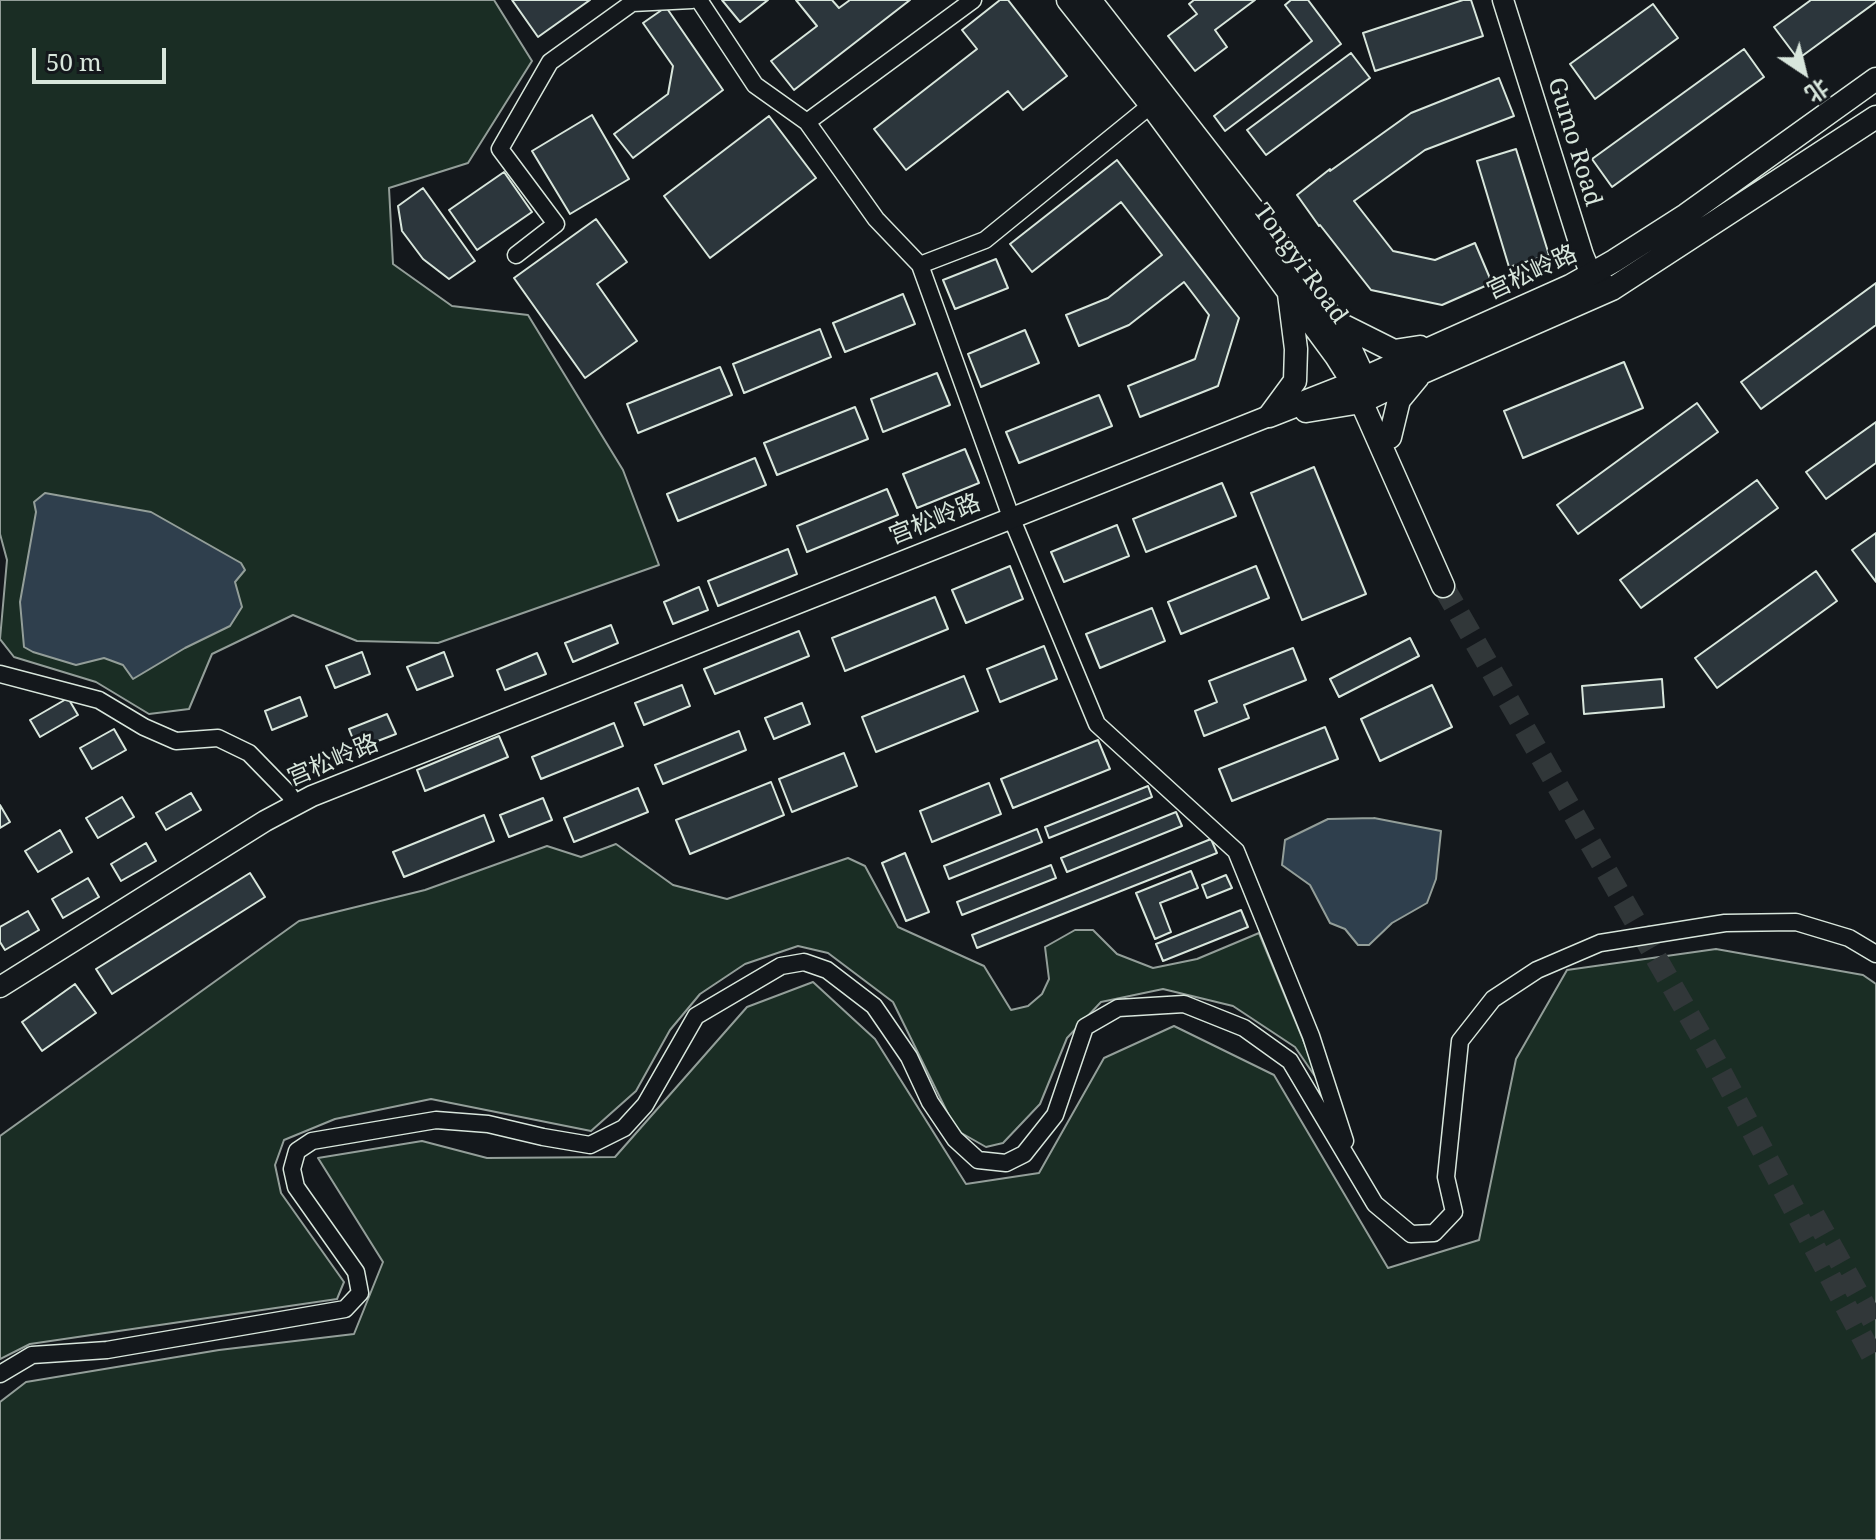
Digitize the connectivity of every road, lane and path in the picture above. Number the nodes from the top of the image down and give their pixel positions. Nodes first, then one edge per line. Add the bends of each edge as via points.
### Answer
1 (692, 0) edge
2 (699, 0) edge
3 (973, 0) edge
4 (1068, 0) edge
5 (1090, 0) edge
6 (1503, 0) edge
7 (1876, 79) edge
8 (1151, 105) junction
9 (1876, 117) edge
10 (807, 122) junction
11 (516, 255) dead end
12 (920, 265) junction
13 (1591, 274) junction
14 (1612, 289) junction
15 (1288, 292) junction
16 (1333, 320) junction
17 (1441, 343) junction
18 (1421, 373) junction
19 (1363, 390) junction
20 (1269, 416) junction
21 (1390, 437) junction
22 (1011, 517) junction
23 (0, 674) edge
24 (295, 804) junction
25 (1876, 954) edge
26 (0, 987) edge
27 (1375, 1204) junction
28 (0, 1374) edge

1 - 11 street via 632,3 550,62 500,149 556,224
2 - 10 street via 755,85
3 - 10 street
4 - 8 main road, Tongyi Road
5 - 16 main road, Tongyi Road
6 - 13 street, Gumo Road
7 - 13 main road, 宫松岭路 via 1686,215
8 - 12 street via 985,240
8 - 15 main road, Tongyi Road
9 - 14 main road
10 - 12 street via 876,219
12 - 22 street
13 - 14 street
13 - 17 main road, 宫松岭路
14 - 18 main road
15 - 19 main road, Tongyi Road
15 - 20 main road via 1295,381
16 - 17 main road via 1394,351
16 - 19 main road, Tongyi Road via 1344,335
17 - 19 main road, 宫松岭路
18 - 19 main road
18 - 21 main road via 1399,400
19 - 20 main road, 宫松岭路
19 - 21 main road, Tongyi Road
19 - 21 main road, Tongyi Road via 1448,579
20 - 22 street, 宫松岭路
22 - 24 street, 宫松岭路
22 - 27 street via 1097,724 1236,851 1311,1036 1343,1136
23 - 24 street via 99,700 176,741 218,738 249,753
24 - 26 street, 宫松岭路
25 - 27 street via 1849,938 1796,922 1725,923 1600,943 1537,970 1493,999 1460,1041 1446,1177 1454,1212 1434,1233 1411,1234
27 - 28 street via 1290,1061 1244,1028 1184,1004 1118,1008 1085,1027 1055,1115 1024,1154 1006,1163 978,1160 955,1139 930,1102 909,1057 874,1006 827,970 804,962 781,966 696,1016 645,1105 624,1128 590,1145 488,1124 436,1120 312,1141 297,1151 292,1169 296,1187 356,1272 360,1293 345,1309 107,1350 32,1355

